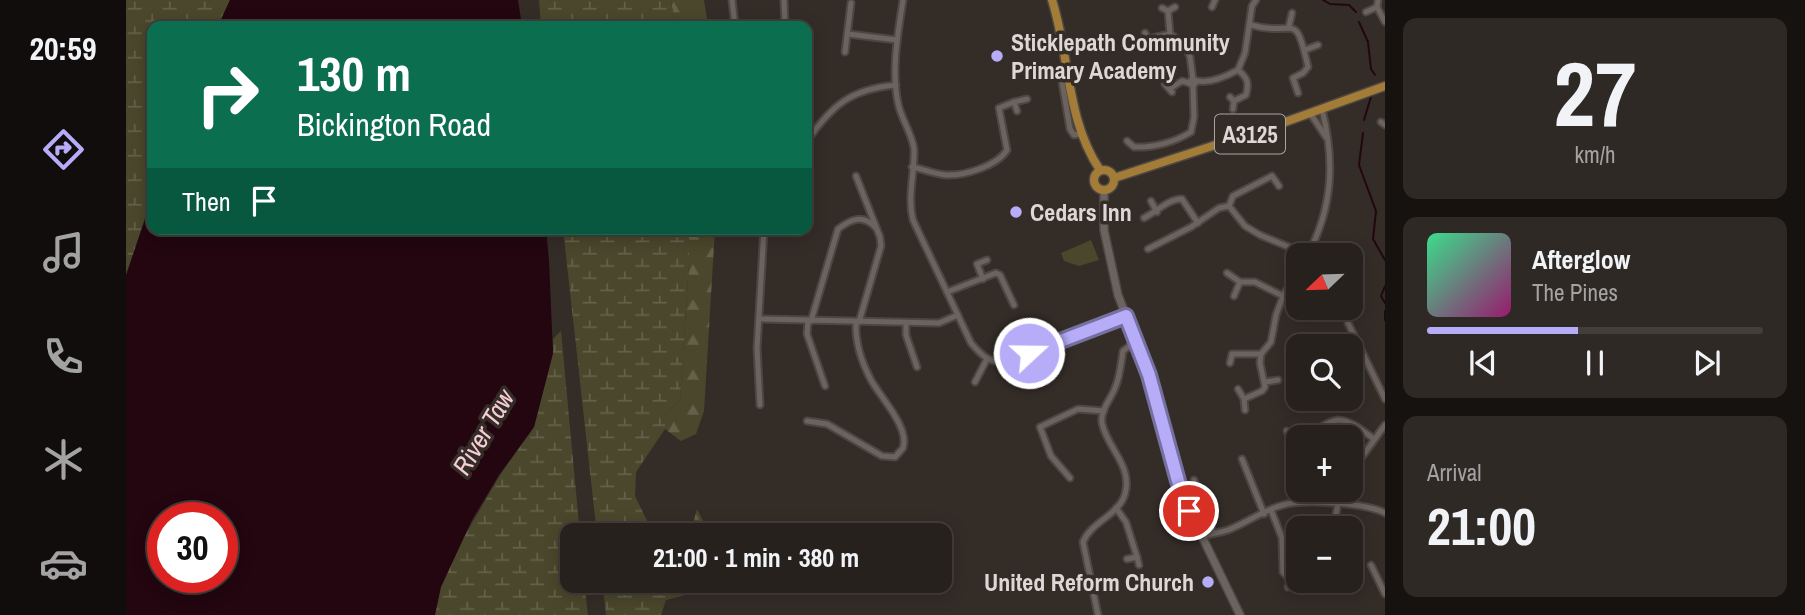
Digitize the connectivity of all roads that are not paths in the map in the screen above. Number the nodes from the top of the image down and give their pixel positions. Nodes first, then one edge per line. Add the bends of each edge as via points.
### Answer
1 (732, 0) edge
2 (784, 0) edge
3 (903, 0) edge
4 (1052, 0) edge
5 (1215, 0) edge
6 (1256, 0) edge
7 (850, 3) dead end
8 (1377, 3) edge
9 (1212, 7) dead end
10 (1175, 8) dead end
11 (1366, 12) dead end
12 (1292, 13) dead end
13 (734, 21) edge
14 (785, 21) edge
15 (1385, 22) edge
16 (1251, 25) junction
17 (1289, 26) junction
18 (848, 34) junction
19 (1170, 34) junction
20 (897, 40) junction
21 (1318, 45) dead end
22 (1147, 46) dead end
23 (1305, 50) junction
24 (845, 52) dead end
25 (1308, 67) junction
26 (1238, 70) junction
27 (1316, 71) dead end
28 (1193, 82) junction
29 (896, 85) junction
30 (1385, 86) edge
31 (1169, 88) dead end
32 (1298, 93) dead end
33 (1027, 99) dead end
34 (1014, 102) junction
35 (1322, 108) junction
36 (1233, 109) dead end
37 (1017, 111) dead end
38 (1310, 113) junction
39 (812, 134) edge
40 (1327, 139) junction
41 (1127, 141) dead end
42 (1134, 147) junction
43 (1131, 154) dead end
44 (912, 167) junction
45 (1269, 167) dead end
46 (1100, 170) junction
47 (856, 176) dead end
48 (1272, 176) junction
49 (1114, 178) junction
50 (1279, 186) dead end
51 (1104, 191) junction
52 (1151, 201) dead end
53 (1229, 206) junction
54 (1157, 212) junction
55 (1144, 218) dead end
56 (1198, 222) junction
57 (877, 229) junction
58 (764, 235) edge
59 (1153, 236) dead end
60 (1314, 243) edge
61 (1158, 244) junction
62 (1286, 246) edge
63 (1148, 250) dead end
64 (987, 260) dead end
65 (977, 264) junction
66 (969, 267) dead end
67 (1227, 273) dead end
68 (983, 278) junction
69 (1240, 282) junction
70 (1286, 291) edge
71 (947, 292) junction
72 (1234, 296) dead end
73 (1283, 296) junction
74 (1014, 304) dead end
75 (958, 315) junction
76 (1126, 316) junction
77 (759, 319) junction
78 (809, 321) junction
79 (858, 322) junction
80 (906, 323) junction
81 (1348, 323) dead end
82 (1136, 341) junction
83 (1229, 346) dead end
84 (1232, 354) junction
85 (1261, 355) junction
86 (987, 359) junction
87 (1230, 363) dead end
88 (917, 367) dead end
89 (1278, 380) dead end
90 (975, 382) dead end
91 (1265, 382) junction
92 (825, 386) dead end
93 (1238, 389) dead end
94 (1385, 398) edge
95 (1244, 399) junction
96 (760, 405) dead end
97 (1245, 410) dead end
98 (1104, 411) junction
99 (807, 421) dead end
100 (1323, 425) edge
101 (1355, 425) edge
102 (1385, 425) edge
103 (1363, 431) edge
104 (1374, 439) junction
105 (1363, 455) edge
106 (1242, 459) dead end
107 (1070, 478) dead end
108 (1194, 480) dead end
109 (1339, 502) edge
110 (1339, 505) junction
111 (1116, 508) junction
112 (1268, 512) junction
113 (1385, 513) edge
114 (1336, 516) edge
115 (1213, 532) junction
116 (1202, 537) junction
117 (1137, 557) junction
118 (1127, 559) dead end
119 (1139, 565) dead end
120 (1371, 565) dead end
121 (1286, 578) edge
122 (1385, 594) edge
123 (1098, 615) edge
124 (1240, 615) edge

1 - 13 street
2 - 14 street
3 - 20 street
4 - 46 main road via 1081,134
5 - 9 street
6 - 16 street
7 - 18 street
8 - 11 street
8 - 15 street
10 - 19 street via 1165,9
12 - 17 street
16 - 17 street via 1271,30
16 - 26 street
17 - 23 street via 1300,34
18 - 20 street
18 - 24 street
19 - 22 street via 1146,36
19 - 28 street via 1185,44
20 - 29 street
21 - 23 street
23 - 25 street
25 - 27 street
25 - 32 street via 1293,78
26 - 28 street
26 - 36 street via 1249,84 1246,95 1232,99
28 - 31 street via 1182,81
28 - 42 street via 1191,132 1149,147
29 - 39 street via 849,96 831,109
29 - 44 street via 912,141
30 - 35 main road, A3125
33 - 34 street
34 - 37 street
34 - 44 street via 999,108 1007,150 997,161 946,175
35 - 38 main road, A3125
35 - 40 street
38 - 40 street
38 - 49 main road, A3125
40 - 60 street via 1329,196
41 - 42 street
42 - 43 street
44 - 71 street via 910,208
45 - 48 street
46 - 49 main road via 1109,171
46 - 51 main road via 1094,184
47 - 57 street
48 - 50 street
48 - 53 street via 1233,196
49 - 51 main road via 1113,186
51 - 76 main road via 1105,239
52 - 54 street
53 - 56 street
53 - 62 street via 1245,226
54 - 55 street
54 - 56 street via 1170,201 1182,199
56 - 61 street
57 - 78 street via 869,220 859,218 838,229
57 - 79 street via 881,246
58 - 77 street
59 - 61 street
61 - 63 street
64 - 65 street
65 - 66 street
65 - 68 street
67 - 69 street
68 - 71 street
68 - 74 street via 1000,275
69 - 72 street
69 - 73 street via 1255,282
70 - 73 street
71 - 75 street
73 - 85 street via 1271,342
75 - 80 street via 939,323
75 - 86 street via 971,343
76 - 82 main road
76 - 86 street via 1009,361
77 - 78 street
77 - 96 street
78 - 79 street
78 - 92 street via 807,334
79 - 80 street
79 - 99 street via 855,337 869,377 904,433 905,443 898,455 889,458 827,424
80 - 88 street
81 - 94 street
82 - 98 street via 1123,351 1116,386
82 - 116 main road via 1183,497
83 - 84 street
84 - 85 street
84 - 87 street
85 - 91 street
86 - 90 street
89 - 91 street
91 - 95 street via 1262,391
93 - 95 street
95 - 97 street
98 - 107 street via 1078,409 1040,426 1051,456
98 - 111 street via 1102,423 1126,471 1127,488
100 - 101 street via 1340,419
102 - 104 street
103 - 104 street
104 - 105 street
106 - 112 street
108 - 115 street
109 - 110 street
110 - 112 street via 1295,503
110 - 113 street
110 - 114 street
111 - 117 street via 1126,522
111 - 123 street via 1086,533 1083,542
112 - 115 street
112 - 121 street via 1282,538
115 - 116 street
116 - 124 main road
117 - 118 street
117 - 119 street
120 - 122 street

